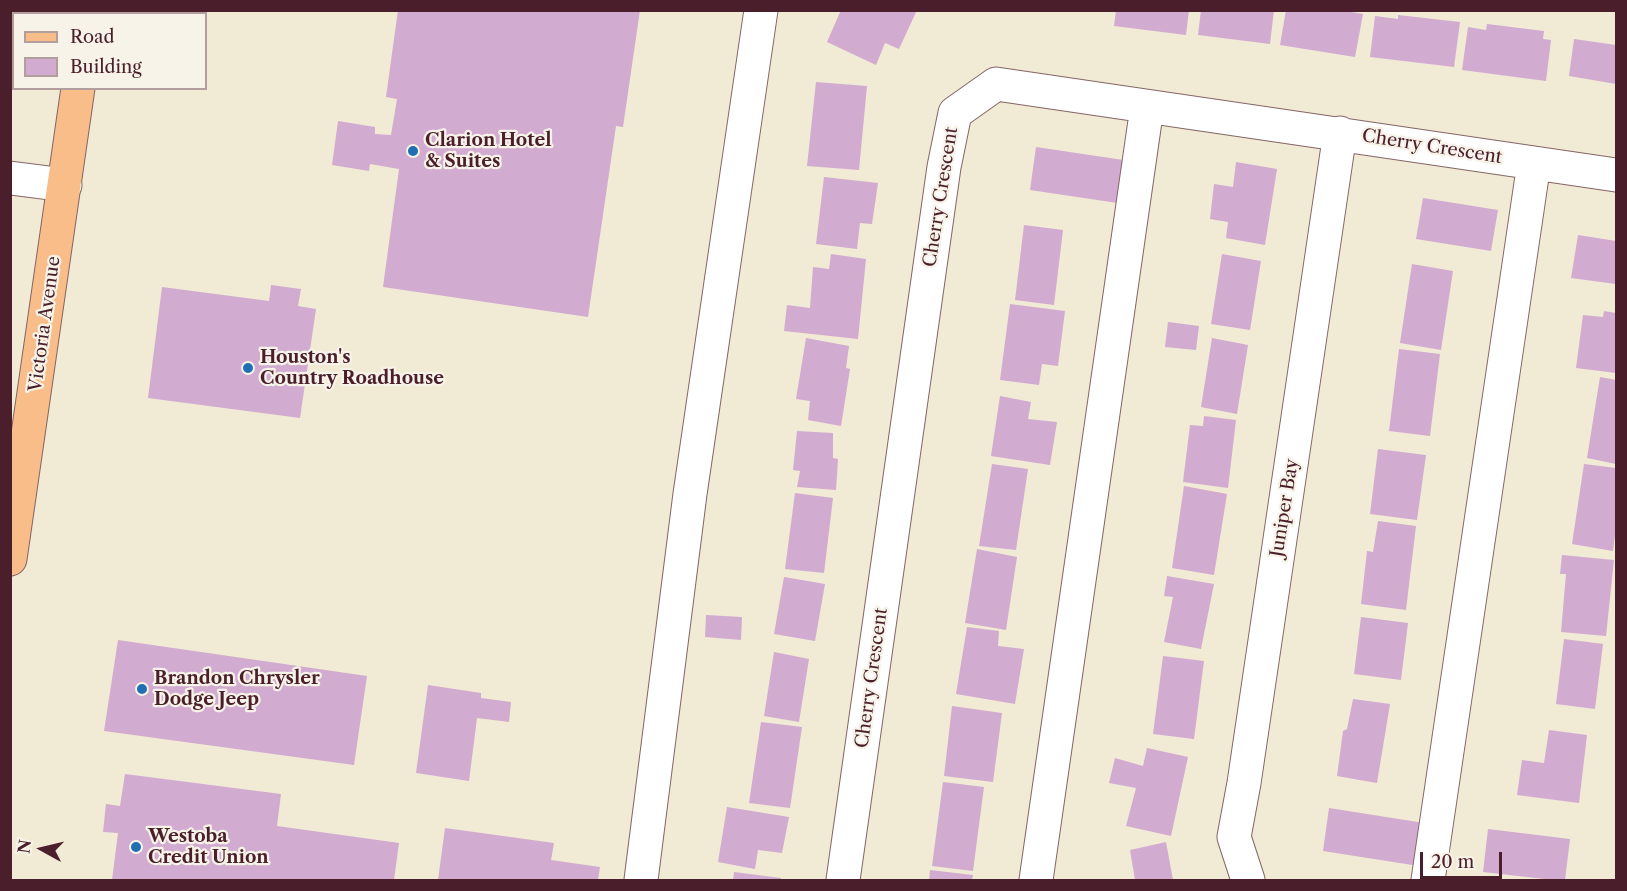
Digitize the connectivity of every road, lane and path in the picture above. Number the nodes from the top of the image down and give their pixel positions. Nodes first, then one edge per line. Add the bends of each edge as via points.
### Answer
1 (761, 10) edge
2 (78, 90) edge
3 (1147, 107) junction
4 (1340, 133) junction
5 (1534, 163) junction
6 (1617, 175) edge
7 (10, 178) edge
8 (65, 185) junction
9 (10, 559) edge
10 (640, 880) edge
11 (843, 880) edge
12 (1036, 880) edge
13 (1248, 880) edge
14 (1428, 880) edge

1 - 10 street via 690,495
2 - 8 main road, Victoria Avenue
3 - 4 street, Cherry Crescent
3 - 11 street, Cherry Crescent via 996,84 955,113 944,167
3 - 12 street
4 - 5 street, Cherry Crescent
4 - 13 street, Juniper Bay via 1234,837
5 - 6 street, Cherry Crescent
5 - 14 street
7 - 8 street
8 - 9 main road, Victoria Avenue

